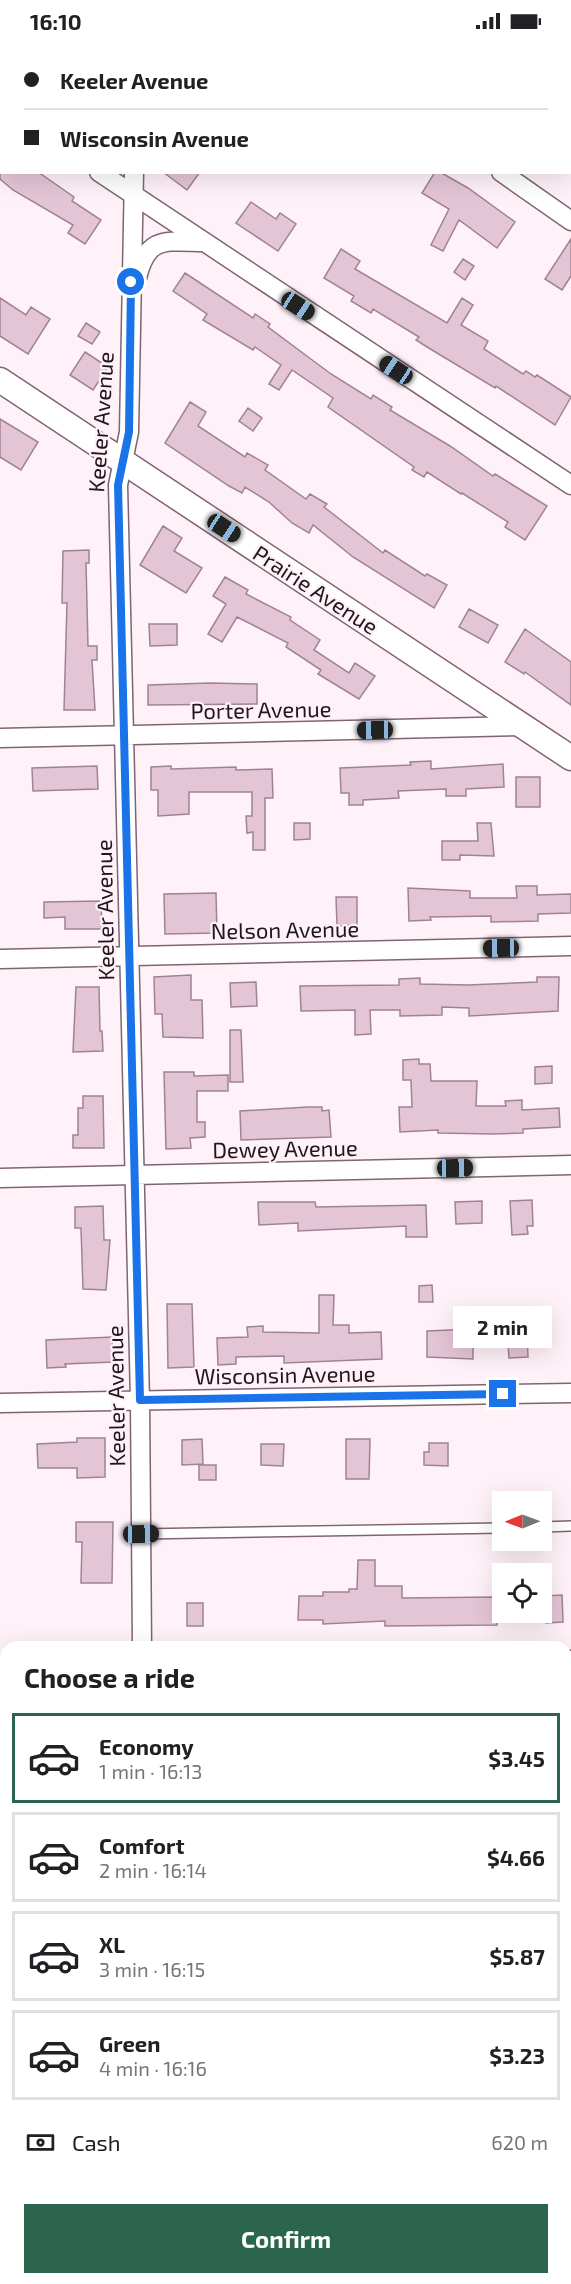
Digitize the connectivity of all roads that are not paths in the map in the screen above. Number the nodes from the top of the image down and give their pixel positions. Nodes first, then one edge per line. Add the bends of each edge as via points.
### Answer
1 (102, 174) edge
2 (134, 174) edge
3 (504, 174) edge
4 (133, 195) junction
5 (571, 221) edge
6 (201, 242) junction
7 (131, 303) junction
8 (0, 380) edge
9 (122, 461) junction
10 (571, 485) edge
11 (524, 726) junction
12 (124, 736) junction
13 (0, 738) edge
14 (571, 758) edge
15 (571, 946) edge
16 (130, 957) junction
17 (0, 959) edge
18 (571, 1165) edge
19 (134, 1176) junction
20 (0, 1178) edge
21 (571, 1393) edge
22 (140, 1400) junction
23 (0, 1403) edge
24 (571, 1526) edge
25 (552, 1527) edge
26 (492, 1528) edge
27 (141, 1534) junction
28 (142, 1641) edge

1 - 4 street
2 - 4 street, Keeler Avenue
3 - 5 street
4 - 6 street
4 - 7 street, Keeler Avenue
6 - 7 street via 152,246 143,256
6 - 10 street
7 - 9 street, Keeler Avenue via 129,432
8 - 9 main road, Prairie Avenue
9 - 11 main road, Prairie Avenue
9 - 12 street, Keeler Avenue via 118,485
11 - 12 street, Porter Avenue
11 - 14 main road, Prairie Avenue
12 - 13 street, Porter Avenue
12 - 16 street, Keeler Avenue
15 - 16 street, Nelson Avenue
16 - 17 street, Nelson Avenue
16 - 19 street, Keeler Avenue
18 - 19 street, Dewey Avenue
19 - 20 street, Dewey Avenue
19 - 22 street, Keeler Avenue
21 - 22 street, Wisconsin Avenue
22 - 23 street, Wisconsin Avenue
22 - 27 street, Keeler Avenue
24 - 25 lane
26 - 27 lane
27 - 28 street, Keeler Avenue

